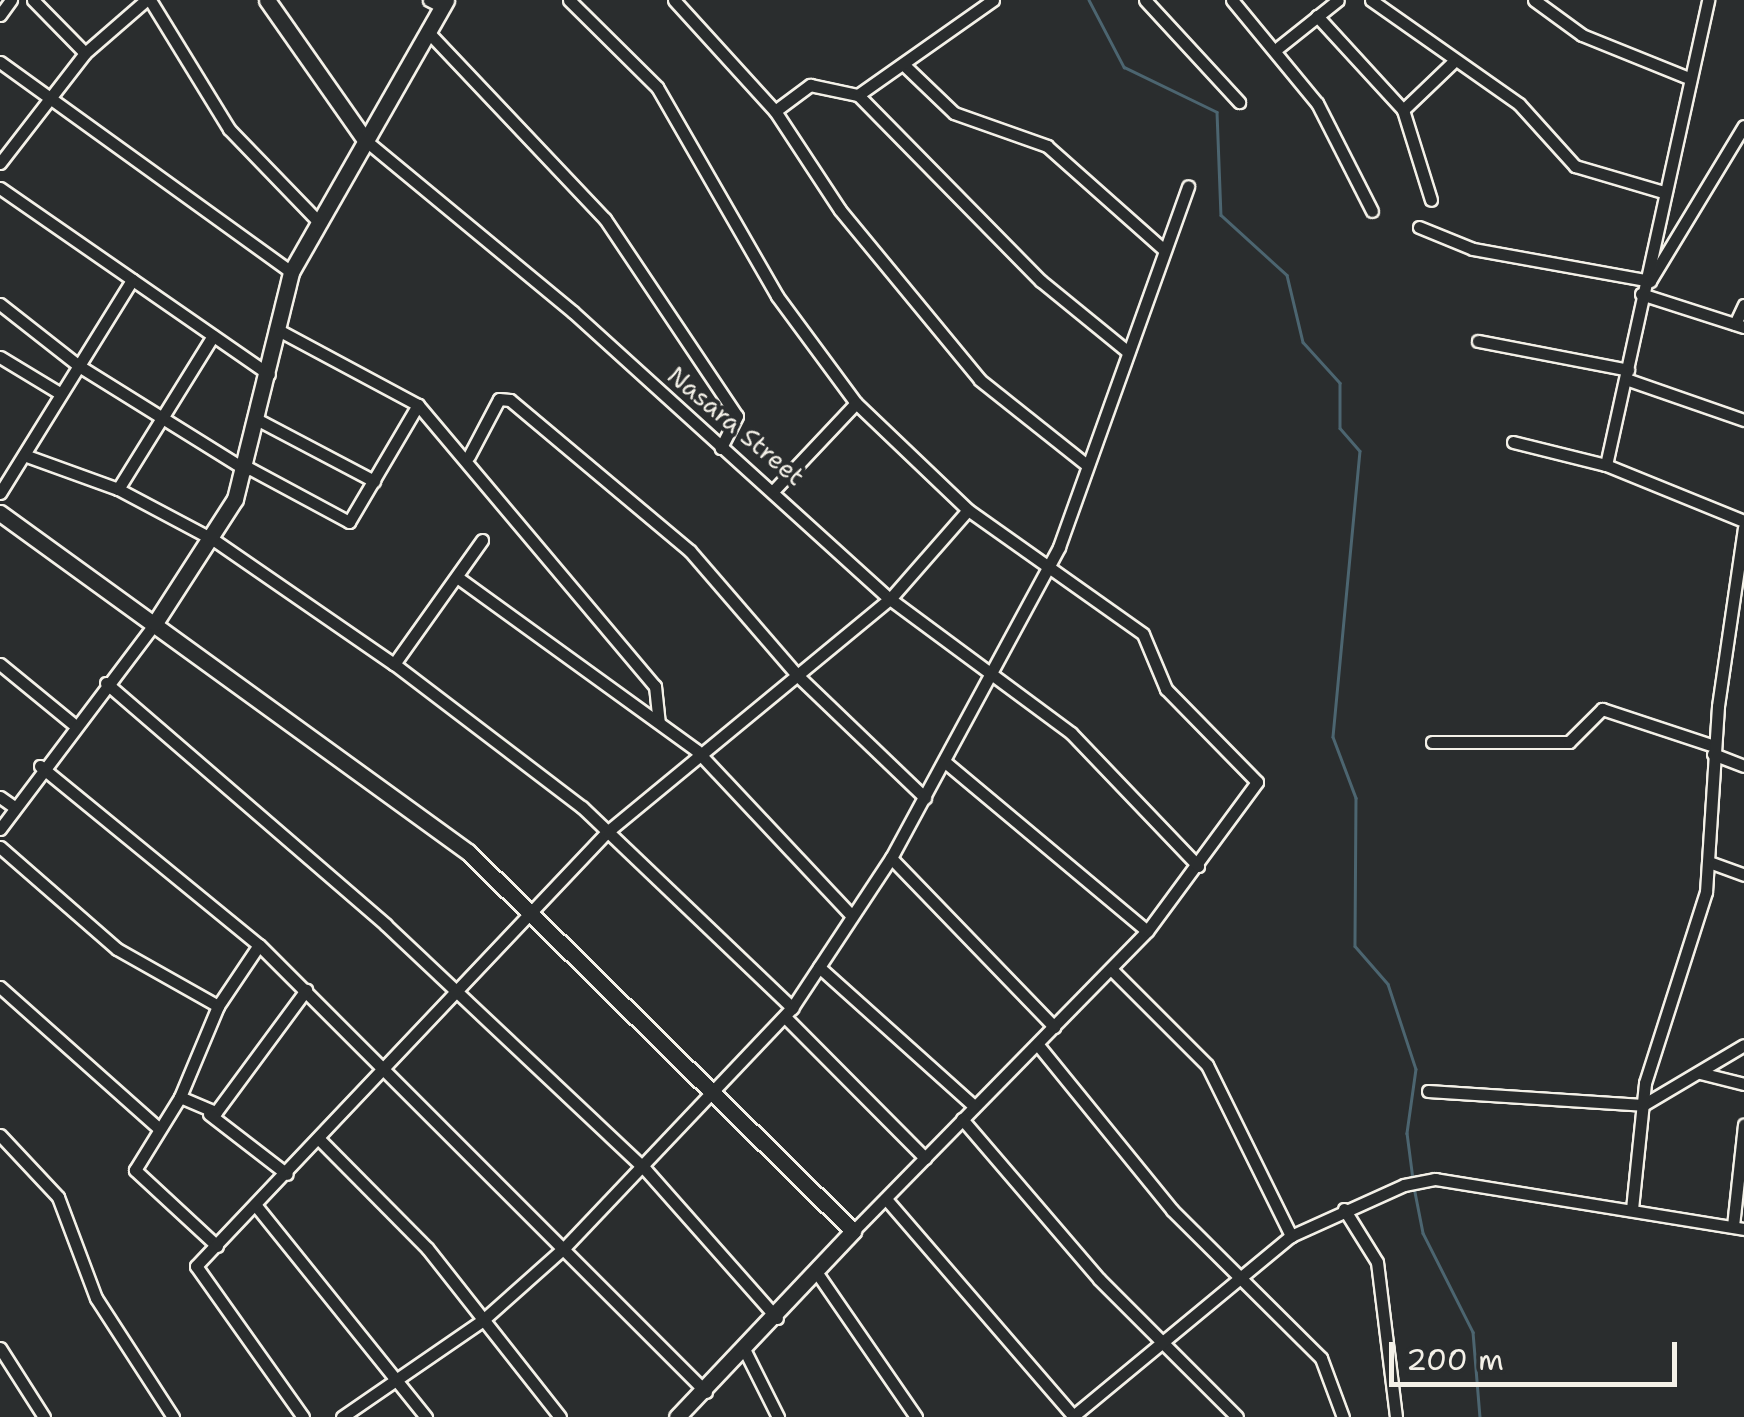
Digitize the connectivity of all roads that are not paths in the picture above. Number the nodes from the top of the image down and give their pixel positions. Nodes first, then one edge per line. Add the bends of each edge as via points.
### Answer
1 (11, 0) edge
2 (32, 0) edge
3 (148, 0) edge
4 (267, 0) edge
5 (569, 0) edge
6 (674, 0) edge
7 (993, 0) edge
8 (1145, 0) edge
9 (1232, 0) edge
10 (1338, 0) edge
11 (1371, 0) edge
12 (1534, 0) edge
13 (1708, 0) edge
14 (439, 2) edge
15 (0, 16) edge
16 (1317, 16) junction
17 (429, 33) junction
18 (1278, 47) junction
19 (84, 52) junction
20 (0, 62) edge
21 (1452, 63) junction
22 (904, 65) junction
23 (1686, 77) junction
24 (858, 94) junction
25 (50, 96) junction
26 (1238, 102) dead end
27 (775, 110) junction
28 (1403, 110) junction
29 (1744, 127) edge
30 (364, 140) junction
31 (0, 163) edge
32 (1188, 186) dead end
33 (0, 188) edge
34 (1660, 192) junction
35 (1432, 200) dead end
36 (1372, 212) dead end
37 (318, 220) junction
38 (1419, 227) dead end
39 (1162, 248) junction
40 (290, 272) junction
41 (132, 280) junction
42 (1642, 288) junction
43 (0, 304) edge
44 (1744, 305) edge
45 (1739, 326) edge
46 (276, 329) junction
47 (212, 336) junction
48 (1478, 341) dead end
49 (1128, 352) junction
50 (0, 357) edge
51 (79, 366) junction
52 (269, 374) junction
53 (1627, 375) junction
54 (61, 394) junction
55 (856, 403) junction
56 (418, 405) junction
57 (160, 417) junction
58 (1744, 420) edge
59 (260, 421) junction
60 (1513, 442) dead end
61 (721, 448) junction
62 (24, 455) junction
63 (469, 456) junction
64 (1088, 465) junction
65 (1606, 465) junction
66 (246, 469) junction
67 (374, 481) junction
68 (118, 489) junction
69 (775, 489) junction
70 (0, 493) edge
71 (968, 510) junction
72 (0, 513) edge
73 (1744, 525) edge
74 (214, 540) junction
75 (482, 540) dead end
76 (1742, 556) edge
77 (1046, 572) junction
78 (457, 577) junction
79 (890, 599) junction
80 (155, 623) junction
81 (0, 664) edge
82 (394, 664) junction
83 (989, 672) junction
84 (798, 676) junction
85 (106, 683) junction
86 (659, 722) junction
87 (72, 724) junction
88 (1432, 742) dead end
89 (1714, 750) junction
90 (697, 751) junction
91 (945, 762) junction
92 (40, 766) junction
93 (1744, 766) edge
94 (0, 796) edge
95 (925, 798) junction
96 (13, 806) junction
97 (0, 829) edge
98 (607, 832) junction
99 (0, 847) edge
100 (890, 858) junction
101 (1709, 862) junction
102 (1198, 866) junction
103 (1744, 875) edge
104 (536, 915) junction
105 (852, 916) junction
106 (1147, 932) junction
107 (259, 945) junction
108 (819, 967) junction
109 (1112, 970) junction
110 (0, 987) edge
111 (306, 990) junction
112 (461, 996) junction
113 (218, 1006) junction
114 (788, 1013) junction
115 (1054, 1027) junction
116 (1744, 1044) edge
117 (1038, 1045) junction
118 (381, 1065) junction
119 (1700, 1074) junction
120 (1744, 1084) edge
121 (720, 1092) junction
122 (1428, 1092) dead end
123 (180, 1097) junction
124 (1643, 1105) junction
125 (974, 1106) junction
126 (208, 1114) junction
127 (962, 1119) junction
128 (1744, 1125) edge
129 (157, 1127) junction
130 (0, 1135) edge
131 (319, 1139) junction
132 (926, 1158) junction
133 (645, 1169) junction
134 (287, 1174) junction
135 (886, 1198) junction
136 (257, 1207) junction
137 (1344, 1209) junction
138 (1632, 1209) junction
139 (1738, 1228) edge
140 (853, 1231) junction
141 (1291, 1236) junction
142 (217, 1246) junction
143 (565, 1247) junction
144 (817, 1273) junction
145 (1239, 1275) junction
146 (778, 1318) junction
147 (483, 1320) junction
148 (1162, 1346) junction
149 (0, 1348) edge
150 (745, 1351) junction
151 (400, 1378) junction
152 (706, 1392) junction
153 (44, 1417) edge
154 (173, 1417) edge
155 (302, 1417) edge
156 (342, 1417) edge
157 (426, 1417) edge
158 (560, 1417) edge
159 (678, 1417) edge
160 (778, 1417) edge
161 (916, 1417) edge
162 (1073, 1417) edge
163 (1237, 1417) edge
164 (1343, 1417) edge
165 (1396, 1417) edge

1 - 15 street
2 - 19 street
3 - 19 street
3 - 37 street via 228,129
4 - 30 street, Nasara Street
5 - 55 street via 656,88 777,296
6 - 27 street
7 - 22 street
8 - 26 street
9 - 18 street
10 - 16 street
11 - 21 street
12 - 23 street via 1582,35
13 - 23 street
14 - 17 street
16 - 18 street
16 - 28 street
17 - 30 street
17 - 61 street via 552,158 631,256 737,416
18 - 36 street
19 - 25 street
20 - 25 street
21 - 28 street
21 - 34 street via 1518,104 1575,166
22 - 24 street
22 - 39 street via 954,113 1047,146
23 - 34 street
24 - 27 street via 810,85
24 - 49 street via 1041,280
25 - 31 street
25 - 40 street
27 - 64 street via 840,210 980,380
28 - 35 street
29 - 42 street via 1657,278
30 - 37 street
30 - 61 street, Nasara Street
32 - 39 street
33 - 41 street
34 - 42 street
37 - 40 street
38 - 42 street via 1473,249
39 - 49 street
40 - 46 street
41 - 47 street
41 - 51 street
42 - 45 street
42 - 53 street
43 - 51 street
44 - 45 street
46 - 52 street
46 - 56 street
47 - 52 street
47 - 57 street
48 - 53 street
49 - 64 street
50 - 54 street
51 - 54 street
51 - 57 street
52 - 59 street
53 - 58 street
53 - 65 street
54 - 62 street
55 - 69 street
55 - 71 street
56 - 63 street
56 - 67 street
57 - 66 street
57 - 68 street
59 - 66 street
59 - 67 street
60 - 65 street
61 - 69 street, Nasara Street
62 - 68 street
62 - 70 street
63 - 84 street via 499,400 510,400 690,551
63 - 86 street via 662,695
64 - 77 street
65 - 73 street
66 - 67 street via 347,522
66 - 74 street
68 - 74 street
69 - 79 street, Nasara Street
71 - 77 street
71 - 79 street
72 - 80 street
73 - 76 street
74 - 80 street
74 - 82 street
75 - 78 street
76 - 89 street
77 - 83 street
77 - 102 street via 1144,634 1166,689 1257,782
78 - 82 street
78 - 86 street
79 - 83 street, Nasara Street
79 - 84 street
80 - 85 street
80 - 104 street via 430,822
81 - 87 street
82 - 98 street
83 - 91 street
83 - 102 street, Nasara Street via 1070,733
84 - 90 street
84 - 95 street
85 - 87 street
85 - 112 street
86 - 90 street
87 - 92 street
88 - 89 street via 1570,742 1602,710
89 - 93 street
89 - 101 street
90 - 98 street
90 - 105 street
91 - 95 street
91 - 106 street
92 - 96 street
92 - 107 street
94 - 96 street
95 - 100 street
96 - 97 street
98 - 104 street
98 - 114 street
99 - 113 street via 117,949
100 - 105 street
100 - 115 street
101 - 103 street
101 - 124 street
102 - 106 street
104 - 112 street
104 - 121 street
105 - 108 street
106 - 109 street
107 - 111 street
107 - 113 street
108 - 114 street
108 - 125 street
109 - 115 street
109 - 141 street via 1207,1065
110 - 129 street
111 - 118 street
111 - 126 street via 236,1092
112 - 118 street
112 - 133 street
113 - 123 street
114 - 121 street
114 - 132 street
115 - 117 street
116 - 119 street
117 - 125 street
117 - 145 street via 1130,1162
118 - 131 street
118 - 143 street
119 - 120 street
119 - 124 street
121 - 133 street
121 - 140 street
122 - 124 street
123 - 126 street
123 - 129 street
124 - 138 street
125 - 127 street
126 - 134 street
127 - 132 street
127 - 148 street
128 - 139 street
129 - 142 street via 137,1176
130 - 154 street via 58,1197 96,1298
131 - 134 street
131 - 147 street via 374,1188
132 - 135 street
133 - 143 street
133 - 146 street
134 - 136 street
135 - 140 street
135 - 162 street
136 - 142 street
136 - 151 street
137 - 138 street via 1410,1183
137 - 141 street
137 - 165 street via 1377,1262
138 - 139 street
140 - 144 street
141 - 145 street
142 - 155 street via 196,1278
143 - 147 street
143 - 152 street
144 - 146 street
144 - 161 street
145 - 148 street
145 - 164 street via 1321,1358
146 - 150 street
147 - 151 street
147 - 158 street
148 - 162 street
148 - 163 street
149 - 153 street
150 - 152 street
150 - 160 street
151 - 156 street
151 - 157 street
152 - 159 street

